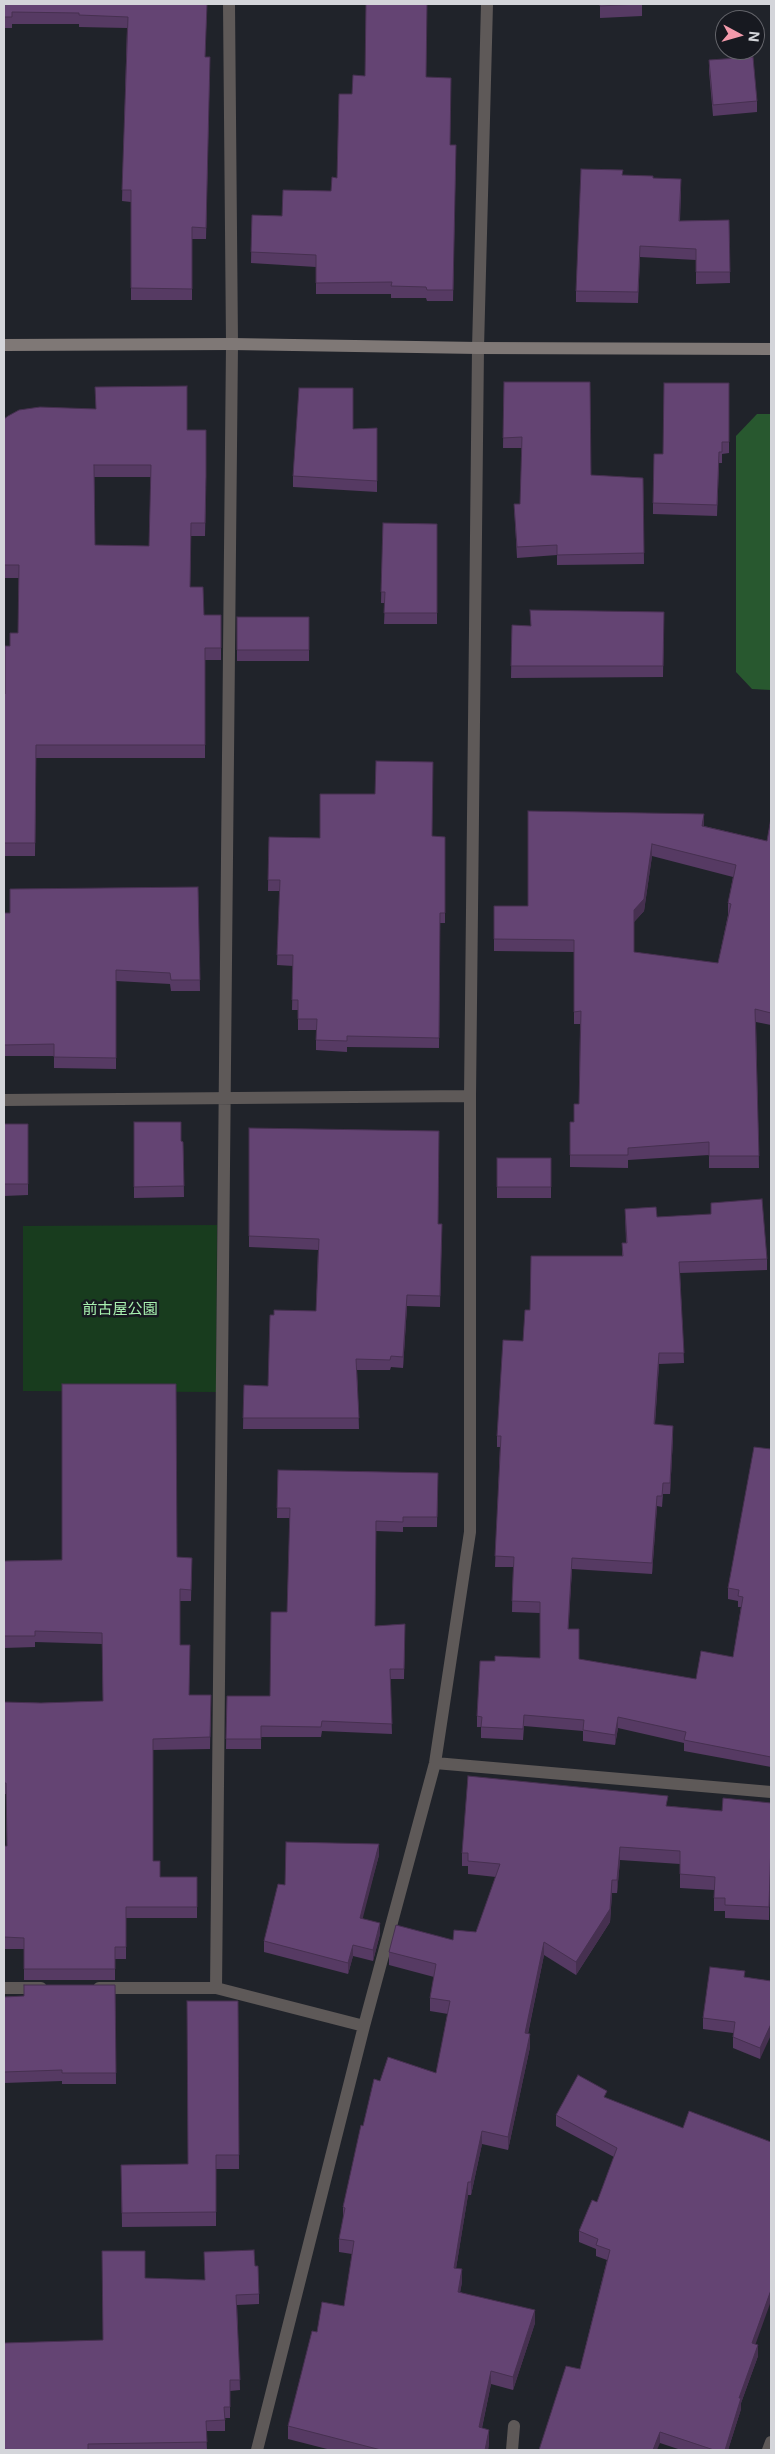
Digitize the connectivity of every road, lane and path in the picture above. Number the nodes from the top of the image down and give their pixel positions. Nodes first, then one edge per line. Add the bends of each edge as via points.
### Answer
1 (229, 4) edge
2 (486, 4) edge
3 (232, 344) junction
4 (4, 345) edge
5 (478, 348) junction
6 (771, 350) edge
7 (470, 1096) junction
8 (224, 1098) junction
9 (4, 1100) edge
10 (435, 1763) junction
11 (771, 1792) edge
12 (4, 1988) edge
13 (52, 1988) edge
14 (90, 1988) edge
15 (216, 1988) junction
16 (364, 2026) junction
17 (514, 2426) dead end
18 (771, 2442) edge
19 (257, 2450) edge
20 (512, 2450) edge
21 (768, 2450) edge

1 - 3 street
2 - 5 street
3 - 4 street
3 - 5 street
3 - 8 street
5 - 6 street
5 - 7 street
7 - 8 street
7 - 10 street via 470,1532
8 - 9 street
8 - 15 street
10 - 11 street
10 - 16 street
12 - 13 street
14 - 15 street
15 - 16 street
16 - 19 street
17 - 20 street
18 - 21 street

